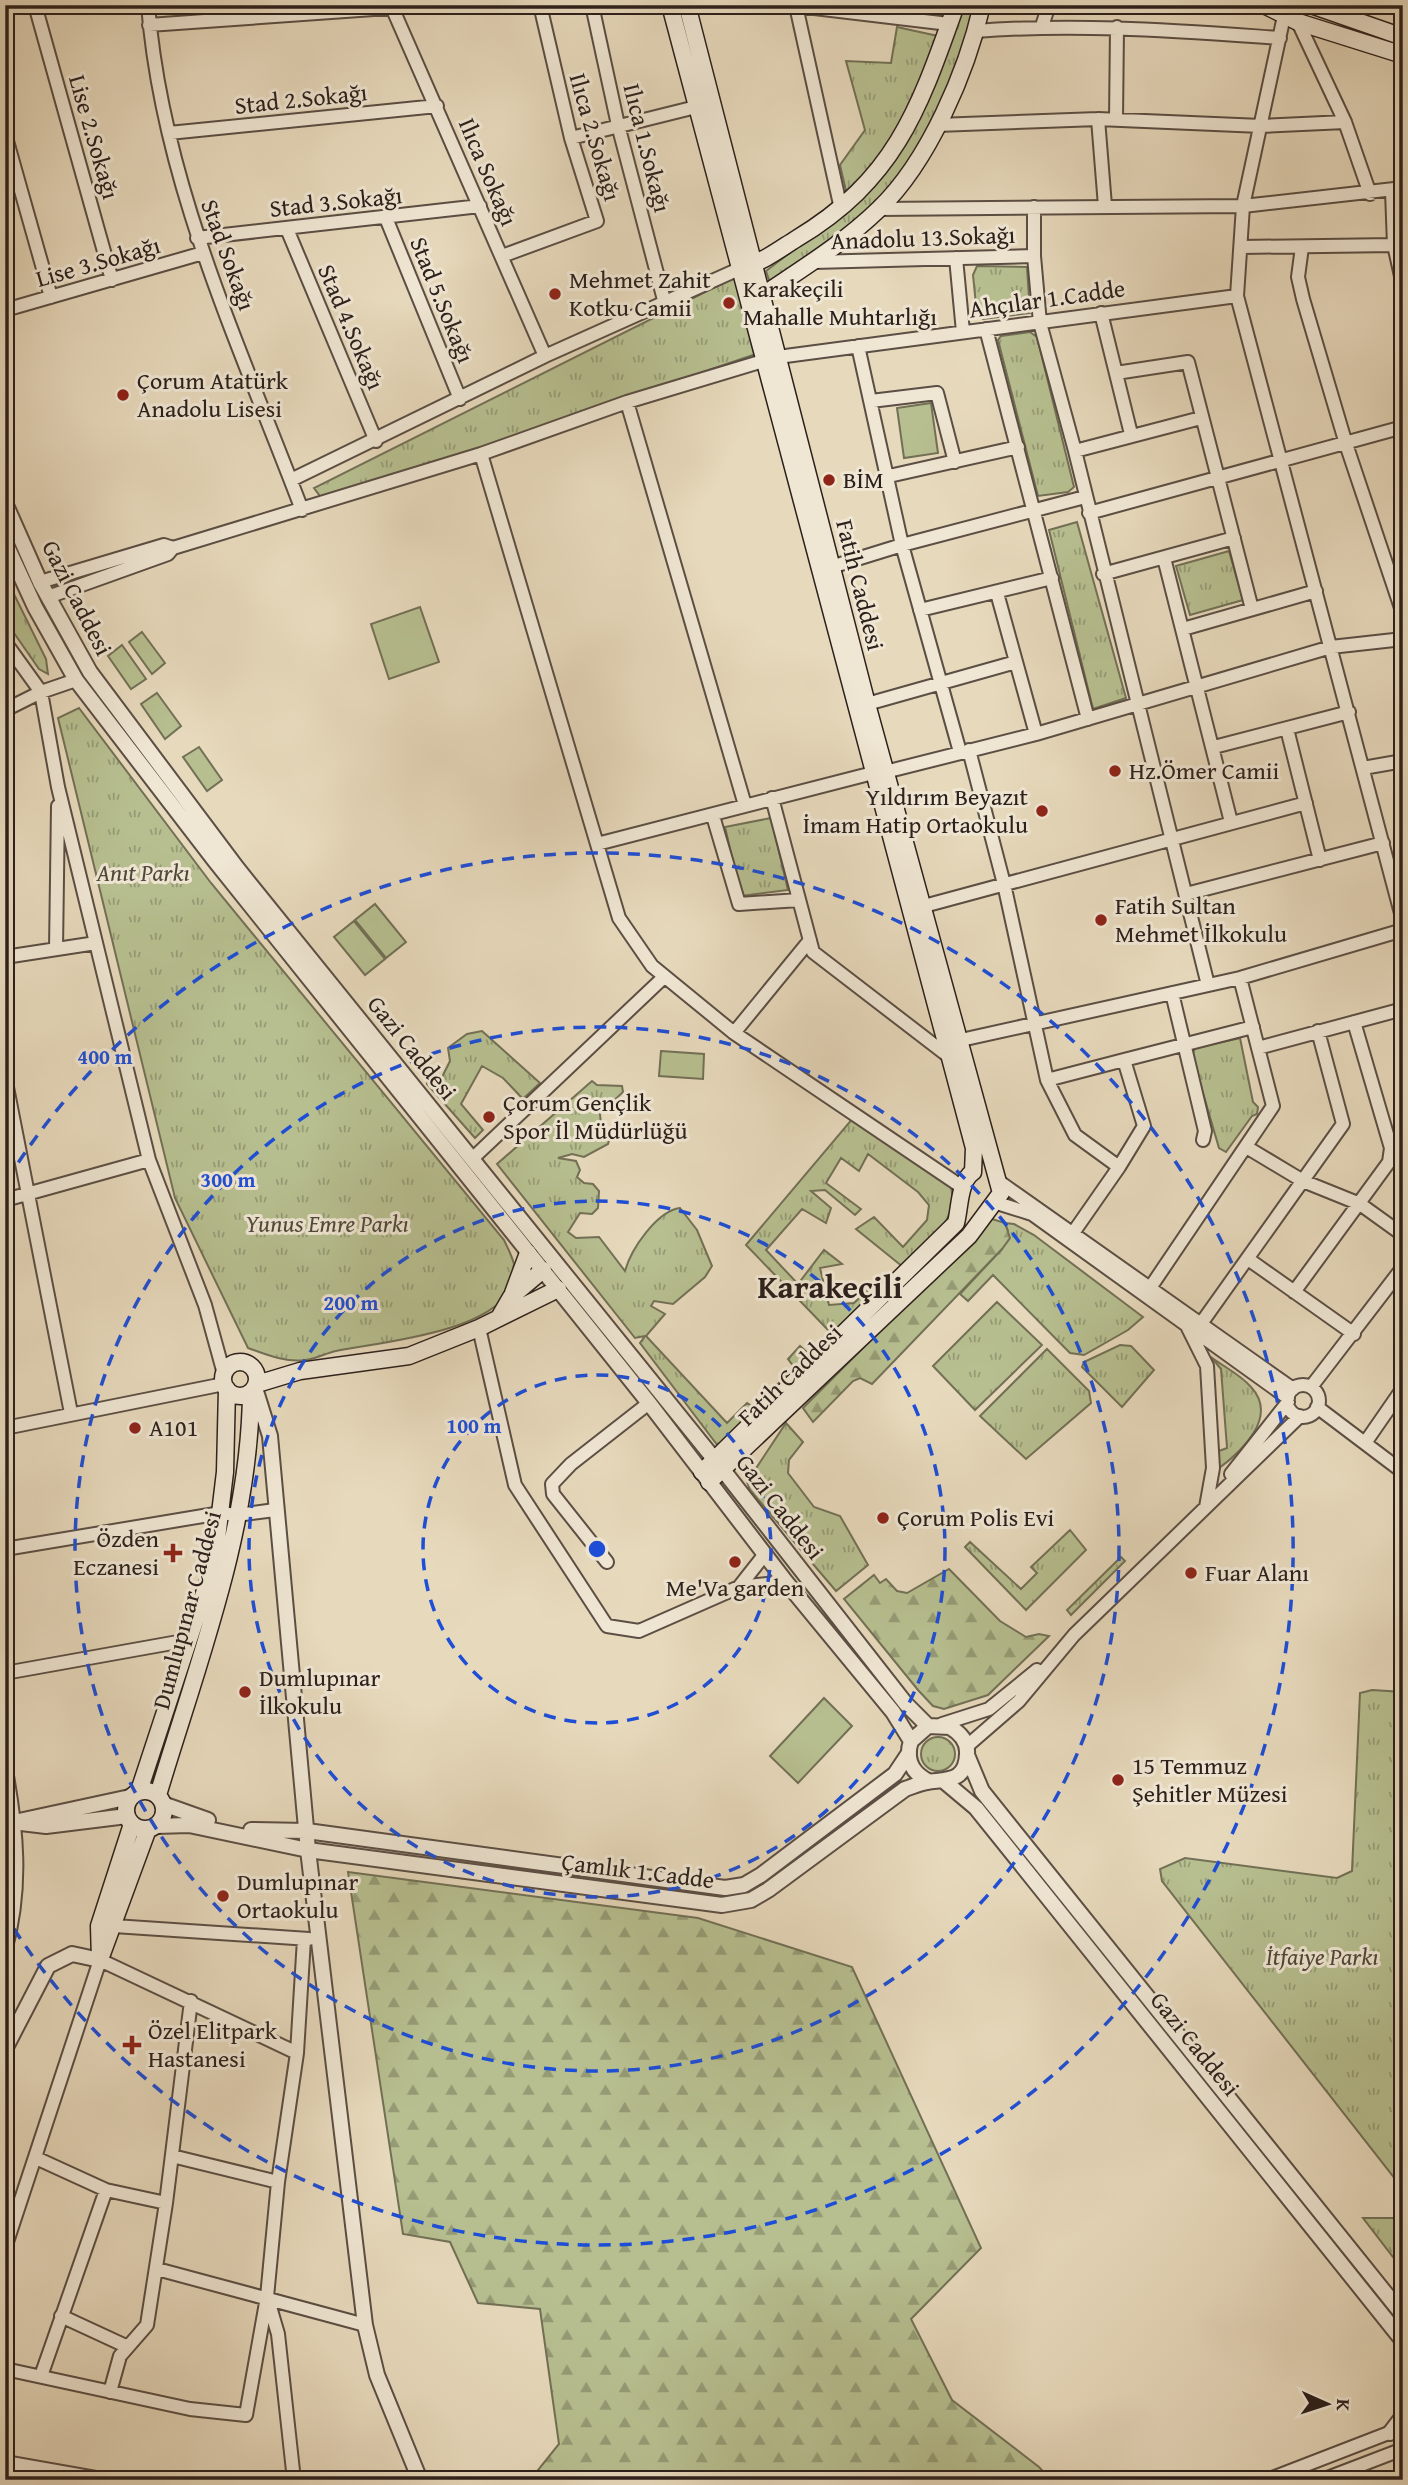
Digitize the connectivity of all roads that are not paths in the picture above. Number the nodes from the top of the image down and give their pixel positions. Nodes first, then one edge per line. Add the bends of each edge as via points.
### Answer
1 (35, 5) edge
2 (148, 5) edge
3 (430, 5) edge
4 (540, 5) edge
5 (592, 5) edge
6 (670, 5) edge
7 (687, 5) edge
8 (788, 5) edge
9 (956, 5) edge
10 (982, 5) edge
11 (1049, 5) edge
12 (1264, 5) edge
13 (1311, 5) edge
14 (796, 6) edge
15 (392, 7) edge
16 (1291, 19) junction
17 (949, 24) junction
18 (149, 25) junction
19 (1042, 26) junction
20 (1117, 27) junction
21 (976, 31) junction
22 (1403, 37) edge
23 (1280, 38) junction
24 (1403, 55) edge
25 (437, 106) junction
26 (696, 107) junction
27 (1098, 119) junction
28 (1116, 120) junction
29 (1345, 122) junction
30 (618, 125) junction
31 (937, 125) junction
32 (1261, 126) junction
33 (5, 134) edge
34 (169, 134) junction
35 (571, 138) junction
36 (1397, 190) edge
37 (1370, 194) junction
38 (1243, 205) junction
39 (480, 206) junction
40 (1105, 206) junction
41 (1034, 207) junction
42 (841, 209) junction
43 (879, 209) junction
44 (386, 218) junction
45 (287, 229) junction
46 (197, 237) junction
47 (1394, 245) junction
48 (1242, 247) junction
49 (1302, 247) junction
50 (203, 253) junction
51 (502, 256) junction
52 (1034, 256) junction
53 (956, 258) junction
54 (814, 262) junction
55 (746, 267) junction
56 (112, 280) junction
57 (1403, 285) edge
58 (763, 295) junction
59 (1237, 296) junction
60 (51, 297) junction
61 (664, 300) junction
62 (6, 309) edge
63 (1101, 313) junction
64 (1040, 323) junction
65 (986, 329) junction
66 (963, 332) junction
67 (858, 346) junction
68 (545, 356) junction
69 (771, 359) junction
70 (1116, 373) junction
71 (460, 399) junction
72 (871, 401) junction
73 (627, 402) junction
74 (1201, 418) junction
75 (1403, 427) edge
76 (1131, 434) junction
77 (376, 440) junction
78 (1346, 444) junction
79 (1017, 447) junction
80 (1075, 451) junction
81 (481, 454) junction
82 (955, 461) junction
83 (1283, 461) junction
84 (889, 476) junction
85 (1219, 478) junction
86 (291, 480) junction
87 (1085, 498) junction
88 (5, 503) edge
89 (302, 510) junction
90 (1035, 510) junction
91 (1089, 513) junction
92 (1234, 538) junction
93 (5, 542) edge
94 (902, 545) junction
95 (173, 548) junction
96 (1164, 558) junction
97 (831, 567) junction
98 (1103, 574) junction
99 (1052, 578) junction
100 (40, 582) junction
101 (26, 588) junction
102 (1316, 591) junction
103 (997, 593) junction
104 (48, 597) junction
105 (34, 605) junction
106 (1252, 609) junction
107 (920, 610) junction
108 (1403, 614) edge
109 (1183, 629) junction
110 (1403, 639) edge
111 (5, 642) edge
112 (1331, 647) junction
113 (1016, 662) junction
114 (90, 672) junction
115 (76, 680) junction
116 (940, 683) junction
117 (1198, 686) junction
118 (41, 692) junction
119 (867, 704) junction
120 (1138, 704) junction
121 (5, 710) edge
122 (1349, 712) junction
123 (1088, 719) junction
124 (1287, 729) junction
125 (1036, 734) junction
126 (1214, 747) junction
127 (964, 751) junction
128 (1403, 761) edge
129 (1363, 768) junction
130 (879, 772) junction
131 (58, 787) junction
132 (772, 798) junction
133 (1306, 803) junction
134 (745, 805) junction
135 (713, 816) junction
136 (1231, 822) junction
137 (1172, 837) junction
138 (1383, 843) junction
139 (597, 844) junction
140 (1320, 860) junction
141 (1004, 884) junction
142 (1186, 894) junction
143 (799, 900) junction
144 (924, 906) junction
145 (1403, 921) edge
146 (1403, 930) edge
147 (810, 940) junction
148 (96, 943) junction
149 (56, 949) junction
150 (5, 957) edge
151 (664, 977) junction
152 (1240, 978) junction
153 (1208, 985) junction
154 (1172, 993) junction
155 (1403, 1009) edge
156 (1033, 1022) junction
157 (1354, 1022) junction
158 (1253, 1027) junction
159 (1318, 1031) junction
160 (734, 1033) junction
161 (961, 1040) junction
162 (1184, 1045) junction
163 (1258, 1048) junction
164 (947, 1055) junction
165 (1124, 1060) junction
166 (5, 1077) edge
167 (1047, 1080) junction
168 (1203, 1140) dead end
169 (1248, 1148) junction
170 (472, 1159) junction
171 (149, 1160) junction
172 (1119, 1167) junction
173 (973, 1172) junction
174 (998, 1179) junction
175 (1303, 1181) junction
176 (963, 1191) junction
177 (30, 1192) junction
178 (5, 1200) edge
179 (1360, 1204) junction
180 (993, 1205) junction
181 (1073, 1233) junction
182 (1403, 1235) edge
183 (528, 1253) junction
184 (1248, 1259) junction
185 (548, 1266) junction
186 (1403, 1267) edge
187 (563, 1285) junction
188 (1150, 1288) junction
189 (1294, 1292) junction
190 (511, 1297) junction
191 (500, 1316) junction
192 (1194, 1325) junction
193 (479, 1328) junction
194 (1354, 1334) junction
195 (225, 1383) junction
196 (254, 1383) junction
197 (1311, 1387) junction
198 (1403, 1388) edge
199 (1290, 1396) junction
200 (649, 1403) junction
201 (1317, 1408) junction
202 (71, 1413) junction
203 (1300, 1416) junction
204 (5, 1428) edge
205 (1365, 1443) junction
206 (719, 1465) junction
207 (1403, 1472) edge
208 (706, 1477) junction
209 (1206, 1508) junction
210 (275, 1510) junction
211 (229, 1514) junction
212 (5, 1549) edge
213 (765, 1554) junction
214 (607, 1562) dead end
215 (786, 1582) junction
216 (739, 1587) junction
217 (189, 1640) junction
218 (1062, 1650) junction
219 (5, 1673) edge
220 (935, 1725) junction
221 (910, 1747) junction
222 (967, 1751) junction
223 (5, 1765) edge
224 (928, 1781) junction
225 (945, 1782) junction
226 (135, 1794) junction
227 (161, 1800) junction
228 (11, 1823) edge
229 (141, 1824) junction
230 (307, 1832) junction
231 (308, 1850) junction
232 (114, 1926) junction
233 (304, 1939) junction
234 (320, 1939) junction
235 (6, 1950) edge
236 (100, 1960) junction
237 (191, 2001) junction
238 (5, 2049) edge
239 (297, 2053) junction
240 (172, 2156) junction
241 (36, 2158) junction
242 (278, 2182) junction
243 (106, 2190) junction
244 (166, 2203) junction
245 (5, 2248) edge
246 (157, 2269) junction
247 (267, 2297) junction
248 (1403, 2315) edge
249 (61, 2316) junction
250 (365, 2325) junction
251 (1403, 2341) edge
252 (128, 2347) junction
253 (5, 2369) edge
254 (41, 2376) junction
255 (110, 2392) junction
256 (1403, 2416) edge
257 (1396, 2430) edge
258 (1403, 2449) edge
259 (5, 2462) edge
260 (107, 2480) edge
261 (294, 2480) edge
262 (421, 2480) edge
263 (1267, 2480) edge
264 (1322, 2480) edge

1 - 56 street, Lise 2.Sokağı
2 - 18 street, Stad Sokağı
3 - 15 street
4 - 35 street, Ilıca 2.Sokağı
5 - 30 street, Ilıca 1.Sokağı
6 - 26 main road, Fatih Caddesi
7 - 55 main road, Fatih Caddesi
8 - 14 street
9 - 17 main road
10 - 21 main road
11 - 19 street
12 - 16 main road
13 - 22 main road
14 - 17 street
14 - 42 street
15 - 18 street
15 - 25 street, Ilıca Sokağı
16 - 23 street
16 - 24 main road
16 - 29 street
17 - 42 main road via 905,134 887,161
18 - 34 street, Stad Sokağı
19 - 20 street
19 - 21 street
20 - 23 street
20 - 28 street
21 - 31 main road via 954,94
23 - 32 street
25 - 34 street, Stad 2.Sokağı
25 - 39 street, Ilıca Sokağı
26 - 30 street
26 - 55 main road, Fatih Caddesi
27 - 28 street
27 - 31 street
27 - 40 street
28 - 32 street
29 - 32 street
29 - 37 street
30 - 35 street
30 - 61 street, Ilıca 1.Sokağı
31 - 43 main road via 901,184
32 - 38 street
33 - 60 street
34 - 46 street, Stad Sokağı
35 - 51 street, Ilıca 2.Sokağı via 597,221
36 - 37 street
36 - 47 street
37 - 38 street
38 - 40 street
38 - 48 street
39 - 44 street, Stad 3.Sokağı
39 - 51 street, Ilıca Sokağı
40 - 41 street
41 - 43 street
41 - 52 street
42 - 55 main road
43 - 54 main road
44 - 45 street, Stad 3.Sokağı
44 - 71 street, Stad 5.Sokağı
45 - 46 street, Stad 3.Sokağı
45 - 77 street, Stad 4.Sokağı
46 - 50 street, Stad Sokağı
47 - 49 street
47 - 57 street
48 - 49 street
48 - 59 street
49 - 78 street via 1298,277
50 - 56 street, Lise 3.Sokağı
50 - 86 street, Stad Sokağı
51 - 68 street, Ilıca Sokağı
52 - 53 street, Anadolu 13.Sokağı
52 - 64 street
53 - 54 street, Anadolu 13.Sokağı
53 - 66 street
54 - 58 main road
55 - 58 main road, Fatih Caddesi
55 - 61 street
55 - 69 main road, Fatih Caddesi
56 - 60 street, Lise 3.Sokağı
58 - 69 main road, Fatih Caddesi
59 - 63 street, Ahçılar 1.Cadde
59 - 83 street
60 - 62 street, Lise 3.Sokağı
61 - 68 street
63 - 64 street, Ahçılar 1.Cadde
63 - 70 street
64 - 65 street, Ahçılar 1.Cadde
64 - 80 street
65 - 66 street, Ahçılar 1.Cadde
65 - 79 street
66 - 67 street, Ahçılar 1.Cadde
67 - 69 street, Ahçılar 1.Cadde
67 - 72 street
68 - 71 street
69 - 73 street, Ahçılar 1.Cadde
69 - 97 main road, Fatih Caddesi
69 - 130 main road, Fatih Caddesi
70 - 74 street via 1188,362
70 - 76 street
71 - 77 street
72 - 82 street via 937,393
72 - 84 street
73 - 81 street, Ahçılar 1.Cadde
73 - 134 street
74 - 76 street
74 - 85 street
75 - 78 street
76 - 80 street
77 - 86 street
78 - 83 street
78 - 108 street
79 - 82 street
79 - 90 street
80 - 87 street
81 - 89 street, Ahçılar 1.Cadde
81 - 139 street
82 - 84 street
83 - 85 street
83 - 102 street
84 - 94 street
85 - 91 street
85 - 92 street
86 - 89 street, Stad Sokağı
87 - 90 street
87 - 91 street
88 - 100 street, Gazi Caddesi
89 - 95 street, Ahçılar 1.Cadde
90 - 94 street
90 - 99 street
91 - 98 street
92 - 96 street
92 - 106 street
93 - 101 street, Gazi Caddesi
94 - 97 street
94 - 107 street
95 - 100 street via 164,545
95 - 104 street via 168,554
96 - 98 street
96 - 109 street
97 - 119 main road, Fatih Caddesi
98 - 120 street
99 - 103 street
99 - 123 street
100 - 101 street
100 - 104 street, Gazi Caddesi
101 - 105 street, Gazi Caddesi
102 - 106 street
102 - 112 street
103 - 107 street
103 - 113 street
104 - 105 street
104 - 114 street, Gazi Caddesi
105 - 115 street, Gazi Caddesi
106 - 109 street
107 - 116 street
109 - 117 street
110 - 112 street
111 - 118 street
112 - 117 street
112 - 122 street
113 - 116 street
113 - 125 street
114 - 115 street
114 - 170 street, Gazi Caddesi via 237,868
115 - 118 street
115 - 183 street, Gazi Caddesi
116 - 119 street
116 - 127 street
117 - 120 street
117 - 126 street
118 - 121 street
118 - 131 street
119 - 130 main road, Fatih Caddesi
120 - 123 street
120 - 137 street
122 - 124 street
122 - 129 street
123 - 125 street
124 - 126 street
124 - 133 street
125 - 127 street
126 - 136 street
127 - 130 street
127 - 141 street
128 - 129 street
129 - 138 street
130 - 132 street
130 - 144 main road, Fatih Caddesi
130 - 164 main road, Fatih Caddesi
131 - 148 street
131 - 149 street
132 - 134 street
132 - 143 street
133 - 136 street
133 - 140 street
134 - 135 street
135 - 139 street
135 - 143 street via 739,904
136 - 137 street
137 - 141 street
137 - 142 street
138 - 140 street
138 - 145 street
139 - 151 street via 619,918
140 - 142 street
141 - 144 street
141 - 156 street
142 - 153 street
143 - 147 street
144 - 161 main road, Fatih Caddesi
146 - 152 street
147 - 160 street
147 - 164 street via 813,952
148 - 149 street
148 - 171 street
149 - 150 street
151 - 160 street
151 - 170 street
152 - 153 street
152 - 158 street
153 - 154 street
154 - 156 street
154 - 162 street
155 - 157 street
156 - 161 street
156 - 167 street
157 - 159 street
157 - 179 street via 1391,1148 1389,1162
158 - 162 street
158 - 163 street
159 - 163 street
159 - 175 street via 1343,1124
160 - 176 street
161 - 174 main road, Fatih Caddesi
162 - 165 street
162 - 168 street via 1205,1131
163 - 169 street via 1273,1106
164 - 173 main road, Fatih Caddesi via 974,1149
165 - 167 street
165 - 172 street via 1144,1125
166 - 177 street
167 - 172 street via 1075,1135
169 - 175 street
169 - 188 street
170 - 185 street, Gazi Caddesi
171 - 177 street
171 - 195 street via 205,1305
172 - 181 street
173 - 174 main road via 986,1170
173 - 176 main road, Fatih Caddesi
174 - 180 main road, Fatih Caddesi via 1002,1193
174 - 181 street
175 - 179 street
175 - 184 street
176 - 180 main road via 969,1204 978,1209
176 - 206 main road, Fatih Caddesi via 956,1223
177 - 178 street
177 - 202 street
179 - 182 street
179 - 189 street
180 - 192 street via 1032,1214
180 - 206 main road, Fatih Caddesi via 969,1236
181 - 188 street
183 - 185 street, Gazi Caddesi
183 - 190 main road
184 - 189 street
184 - 192 street
185 - 187 street, Gazi Caddesi
185 - 190 main road
186 - 194 street
187 - 191 main road
187 - 200 street, Gazi Caddesi
187 - 206 street, Gazi Caddesi
188 - 192 street
189 - 194 street
190 - 191 main road
191 - 193 main road
192 - 199 street
192 - 209 street via 1207,1366 1213,1468
193 - 196 main road via 409,1356 300,1371
193 - 216 street via 516,1485 607,1626 639,1631
194 - 197 street
195 - 196 main road via 241,1396
195 - 196 main road via 235,1362 246,1363
195 - 202 street
195 - 211 main road, Dumlupınar Caddesi
196 - 210 street via 270,1436
196 - 211 main road, Dumlupınar Caddesi via 250,1432
197 - 199 street via 1301,1385
197 - 201 street via 1318,1394
198 - 205 street
199 - 203 street via 1289,1408
199 - 209 street
200 - 208 street, Gazi Caddesi
200 - 214 street via 570,1464 552,1484 553,1494
201 - 203 street
201 - 205 street
202 - 204 street
203 - 209 street
205 - 207 street
206 - 208 main road, Fatih Caddesi
206 - 220 street, Gazi Caddesi via 906,1704
208 - 213 street, Gazi Caddesi
209 - 218 street
210 - 211 street
210 - 230 street
211 - 212 street
211 - 217 main road, Dumlupınar Caddesi
211 - 227 main road, Dumlupınar Caddesi via 229,1559
213 - 215 street, Gazi Caddesi
213 - 216 street
215 - 216 street
215 - 221 street, Gazi Caddesi via 893,1712
217 - 219 street
217 - 226 main road, Dumlupınar Caddesi
218 - 220 street via 989,1709
218 - 222 street via 1019,1701
220 - 221 street
220 - 222 street via 958,1732
221 - 224 street via 914,1771
221 - 230 street via 895,1774 761,1875 744,1885 725,1888
222 - 225 street via 962,1771
222 - 248 street, Gazi Caddesi via 982,1791
223 - 228 street
224 - 225 street
224 - 231 street, Çamlık 1.Cadde via 905,1789 768,1890 722,1905
225 - 251 street, Gazi Caddesi via 983,1817
226 - 227 main road via 149,1791
226 - 228 street
226 - 229 main road via 126,1806
227 - 229 main road via 164,1812
227 - 230 street via 195,1817 249,1829
228 - 229 street, Çamlık 1.Cadde
228 - 235 street via 19,1881
229 - 231 street, Çamlık 1.Cadde via 189,1825
229 - 232 main road
229 - 236 main road via 99,1926
230 - 231 street
231 - 234 street
232 - 233 street
232 - 236 main road
233 - 234 street
233 - 239 street
234 - 250 street
236 - 237 street
236 - 238 street via 72,1954 48,1966
236 - 241 street
237 - 239 street
237 - 240 street
239 - 242 street
240 - 242 street
240 - 244 street
241 - 243 street
241 - 245 street
242 - 247 street
243 - 244 street
243 - 249 street
244 - 246 street
246 - 247 street
246 - 252 street via 147,2325
247 - 250 street
247 - 255 street via 246,2414 190,2409
247 - 261 street via 278,2334
249 - 252 street
249 - 254 street
250 - 262 street via 377,2375
252 - 255 street via 120,2356
253 - 254 street
254 - 255 street
256 - 257 street
257 - 263 street
258 - 264 street
259 - 260 street

